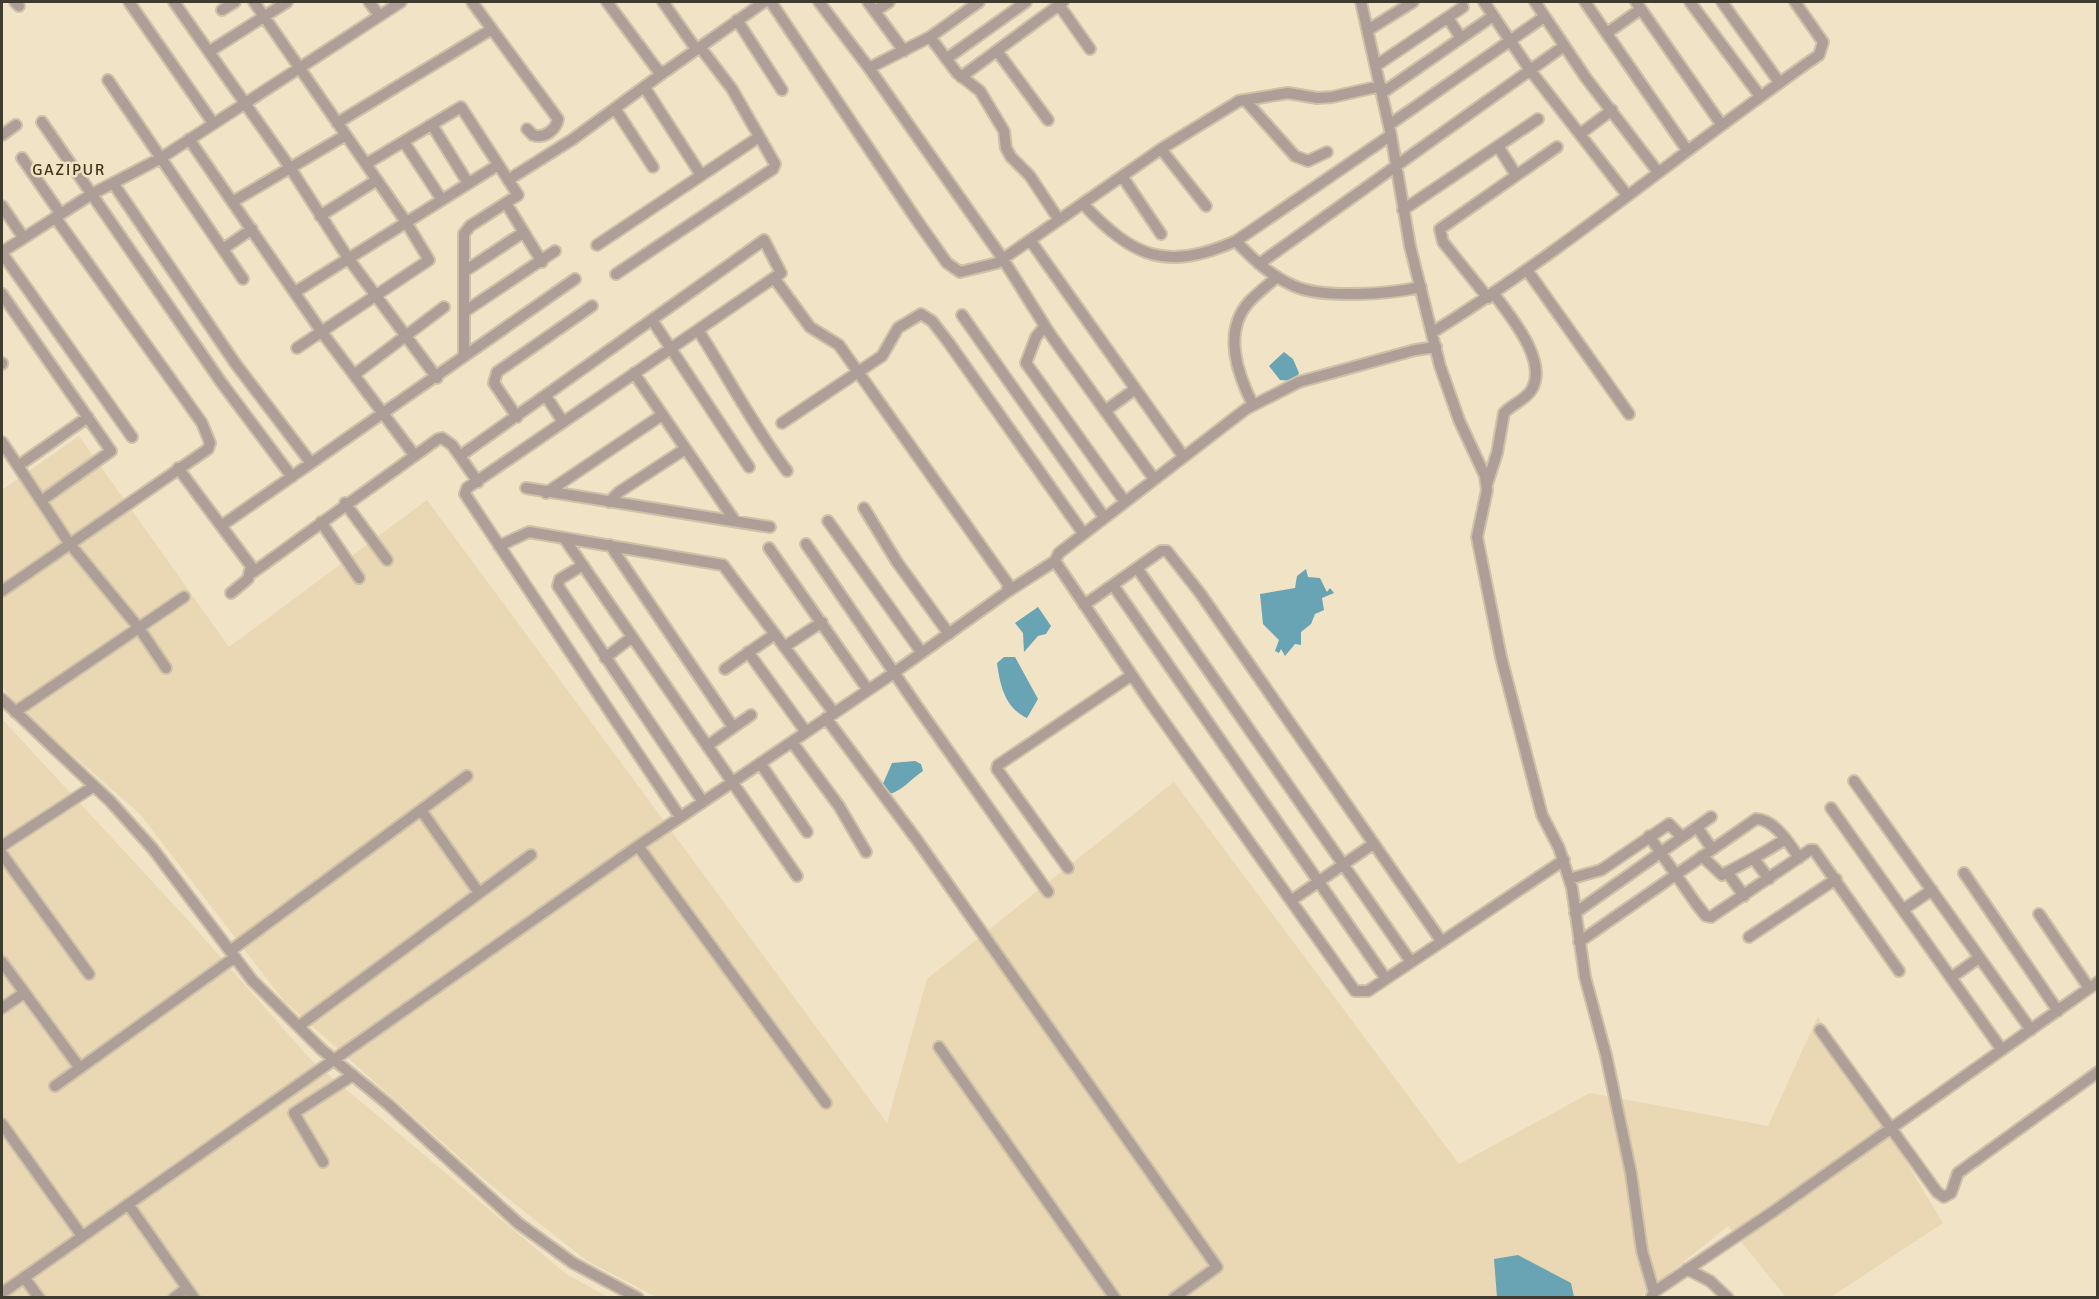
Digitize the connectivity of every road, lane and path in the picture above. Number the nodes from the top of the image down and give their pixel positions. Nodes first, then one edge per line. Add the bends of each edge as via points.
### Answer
1 (129, 2) edge
2 (174, 2) edge
3 (235, 2) edge
4 (254, 2) edge
5 (287, 2) edge
6 (369, 2) edge
7 (401, 2) edge
8 (472, 2) edge
9 (663, 2) edge
10 (764, 2) edge
11 (771, 2) edge
12 (819, 2) edge
13 (889, 2) edge
14 (979, 2) edge
15 (1026, 2) edge
16 (1361, 2) edge
17 (1413, 2) edge
18 (1484, 2) edge
19 (1535, 2) edge
20 (1585, 2) edge
21 (1690, 2) edge
22 (1722, 2) edge
23 (1795, 2) edge
24 (611, 3) edge
25 (1061, 3) edge
26 (1639, 5) edge
27 (872, 6) edge
28 (1463, 7) dead end
29 (222, 10) dead end
30 (379, 15) junction
31 (1493, 16) junction
32 (264, 17) junction
33 (1544, 17) junction
34 (1448, 18) junction
35 (737, 20) junction
36 (492, 29) junction
37 (1368, 30) junction
38 (1607, 33) junction
39 (930, 37) junction
40 (1461, 38) junction
41 (1511, 41) junction
42 (1564, 46) junction
43 (698, 48) junction
44 (1090, 49) dead end
45 (210, 51) junction
46 (904, 51) junction
47 (997, 51) junction
48 (946, 59) junction
49 (1377, 66) junction
50 (300, 68) junction
51 (869, 68) junction
52 (1530, 70) junction
53 (663, 73) junction
54 (961, 77) junction
55 (108, 80) dead end
56 (1779, 82) junction
57 (645, 88) junction
58 (1382, 89) junction
59 (782, 90) dead end
60 (1760, 96) junction
61 (1245, 100) junction
62 (245, 101) junction
63 (616, 110) junction
64 (1612, 110) junction
65 (1048, 120) dead end
66 (1538, 120) dead end
67 (42, 122) dead end
68 (213, 123) junction
69 (337, 123) junction
70 (1721, 124) junction
71 (16, 125) dead end
72 (432, 125) junction
73 (527, 129) dead end
74 (1390, 130) junction
75 (1580, 134) junction
76 (2, 135) edge
77 (346, 135) junction
78 (759, 136) junction
79 (189, 139) junction
80 (404, 142) junction
81 (1498, 146) junction
82 (1557, 147) dead end
83 (1161, 149) junction
84 (1687, 150) junction
85 (1327, 152) dead end
86 (22, 158) dead end
87 (161, 158) junction
88 (1396, 163) junction
89 (366, 164) junction
90 (498, 165) junction
91 (289, 166) junction
92 (653, 167) dead end
93 (1658, 172) junction
94 (701, 175) junction
95 (1122, 176) junction
96 (1516, 176) junction
97 (377, 180) junction
98 (508, 180) junction
99 (113, 183) junction
100 (468, 183) junction
101 (92, 194) junction
102 (1627, 195) junction
103 (442, 200) junction
104 (234, 201) junction
105 (506, 202) junction
106 (1083, 204) junction
107 (2, 206) edge
108 (1206, 206) dead end
109 (1403, 210) junction
110 (58, 215) junction
111 (320, 216) junction
112 (1059, 220) junction
113 (406, 222) junction
114 (252, 229) junction
115 (524, 232) junction
116 (1161, 234) dead end
117 (23, 237) junction
118 (1030, 240) junction
119 (1236, 241) junction
120 (597, 245) dead end
121 (223, 249) junction
122 (555, 251) dead end
123 (2, 253) edge
124 (348, 258) junction
125 (1003, 259) junction
126 (542, 262) junction
127 (1259, 264) junction
128 (1527, 270) junction
129 (465, 271) junction
130 (616, 274) dead end
131 (1277, 277) junction
132 (774, 278) junction
133 (243, 279) dead end
134 (575, 279) dead end
135 (1421, 287) junction
136 (295, 292) junction
137 (2, 294) edge
138 (375, 295) junction
139 (1491, 296) junction
140 (592, 306) dead end
141 (444, 307) dead end
142 (465, 312) junction
143 (962, 315) dead end
144 (652, 320) junction
145 (1045, 326) junction
146 (698, 330) junction
147 (321, 331) junction
148 (1434, 332) junction
149 (406, 335) junction
150 (1436, 347) junction
151 (297, 348) dead end
152 (672, 348) junction
153 (464, 354) junction
154 (634, 373) junction
155 (857, 373) junction
156 (355, 374) junction
157 (437, 378) junction
158 (1135, 389) junction
159 (546, 396) junction
160 (1253, 405) junction
161 (1105, 411) junction
162 (1629, 414) dead end
163 (382, 415) junction
164 (662, 415) junction
165 (88, 417) junction
166 (517, 417) junction
167 (563, 422) junction
168 (783, 423) dead end
169 (132, 437) dead end
170 (2, 442) edge
171 (685, 448) junction
172 (415, 456) junction
173 (460, 456) junction
174 (1183, 456) junction
175 (311, 464) junction
176 (18, 466) junction
177 (748, 467) dead end
178 (178, 468) junction
179 (787, 471) dead end
180 (292, 477) junction
181 (1154, 479) junction
182 (478, 482) junction
183 (1487, 484) junction
184 (526, 488) dead end
185 (546, 493) junction
186 (41, 501) junction
187 (609, 502) junction
188 (1125, 502) junction
189 (345, 503) junction
190 (864, 508) dead end
191 (1104, 517) junction
192 (735, 521) junction
193 (828, 521) dead end
194 (321, 522) junction
195 (221, 526) junction
196 (770, 527) dead end
197 (1083, 533) junction
198 (564, 538) junction
199 (69, 543) junction
200 (806, 544) dead end
201 (610, 545) junction
202 (499, 546) junction
203 (769, 548) dead end
204 (387, 560) dead end
205 (1055, 561) junction
206 (583, 565) junction
207 (1137, 568) junction
208 (252, 573) junction
209 (359, 578) dead end
210 (1113, 585) junction
211 (2, 591) edge
212 (1007, 592) junction
213 (231, 593) dead end
214 (184, 597) dead end
215 (1084, 605) junction
216 (822, 622) junction
217 (139, 628) junction
218 (950, 633) junction
219 (775, 634) junction
220 (632, 637) junction
221 (784, 646) junction
222 (748, 652) junction
223 (922, 653) junction
224 (605, 658) junction
225 (166, 668) dead end
226 (725, 669) dead end
227 (895, 672) junction
228 (1132, 675) junction
229 (868, 690) junction
230 (2, 699) edge
231 (15, 712) junction
232 (750, 715) dead end
233 (830, 716) junction
234 (734, 727) junction
235 (806, 732) junction
236 (792, 742) junction
237 (707, 746) junction
238 (760, 763) junction
239 (467, 776) dead end
240 (1854, 781) dead end
241 (732, 782) junction
242 (94, 786) junction
243 (703, 802) junction
244 (1832, 808) dead end
245 (421, 810) junction
246 (680, 817) junction
247 (1711, 817) dead end
248 (1697, 827) junction
249 (807, 832) dead end
250 (1649, 836) junction
251 (1682, 837) junction
252 (1785, 839) junction
253 (1373, 844) junction
254 (2, 846) edge
255 (638, 846) junction
256 (1713, 849) junction
257 (866, 852) dead end
258 (1660, 853) junction
259 (2, 854) edge
260 (531, 855) dead end
261 (1702, 856) junction
262 (1799, 858) junction
263 (1754, 859) junction
264 (1564, 860) junction
265 (1344, 865) junction
266 (1068, 868) dead end
267 (1727, 872) junction
268 (1964, 873) dead end
269 (1676, 874) junction
270 (797, 876) dead end
271 (1569, 879) junction
272 (1769, 879) junction
273 (1836, 879) junction
274 (1320, 881) junction
275 (1932, 890) junction
276 (1048, 892) dead end
277 (479, 893) junction
278 (1744, 896) junction
279 (1292, 900) junction
280 (1904, 909) junction
281 (1575, 913) junction
282 (2038, 914) dead end
283 (1749, 937) dead end
284 (1442, 942) junction
285 (1579, 942) junction
286 (232, 954) junction
287 (1979, 958) junction
288 (2, 962) edge
289 (1411, 962) junction
290 (1899, 971) dead end
291 (89, 974) dead end
292 (1952, 977) junction
293 (1386, 979) junction
294 (2093, 985) edge
295 (24, 993) junction
296 (2, 1008) edge
297 (2058, 1011) junction
298 (298, 1026) junction
299 (1820, 1030) dead end
300 (2031, 1030) junction
301 (939, 1047) dead end
302 (2002, 1050) junction
303 (335, 1059) junction
304 (80, 1068) junction
305 (2097, 1072) edge
306 (353, 1075) junction
307 (55, 1086) dead end
308 (826, 1103) dead end
309 (2, 1124) edge
310 (1890, 1129) junction
311 (323, 1162) dead end
312 (128, 1204) junction
313 (82, 1236) junction
314 (1687, 1269) junction
315 (24, 1277) junction
316 (187, 1288) junction
317 (2, 1293) edge
318 (1653, 1295) edge
319 (39, 1298) edge
320 (174, 1298) edge
321 (194, 1298) edge
322 (638, 1298) edge
323 (1115, 1298) edge
324 (1174, 1298) edge
325 (1728, 1298) edge

1 - 68 street
2 - 45 street
3 - 29 street
4 - 32 street
5 - 32 street
6 - 30 street
7 - 30 street
8 - 36 street
9 - 43 street
10 - 35 street
11 - 125 street via 947,263 960,272
12 - 51 street
13 - 27 street
14 - 39 street
15 - 48 street
16 - 37 street
17 - 37 street
18 - 31 street
19 - 33 street
20 - 38 street
21 - 60 street
22 - 56 street
23 - 56 street via 1820,34 1824,48
24 - 53 street via 656,71
25 - 44 street
25 - 47 street
26 - 38 street
26 - 70 street
27 - 46 street
28 - 34 street
30 - 50 street
31 - 40 street
31 - 41 street
32 - 45 street
32 - 50 street
33 - 41 street
33 - 42 street
34 - 40 street
34 - 49 street
35 - 43 street
35 - 59 street
36 - 69 street
36 - 73 street via 558,119 555,127 542,136
37 - 49 street
38 - 84 street
39 - 46 street
39 - 48 street
40 - 58 street
41 - 52 street
41 - 74 street
42 - 52 street
42 - 64 street
43 - 53 street
43 - 78 street via 732,89
45 - 62 street
46 - 51 street
47 - 54 street
47 - 65 street
48 - 54 street
49 - 58 street
50 - 62 street
50 - 69 street
51 - 125 street
52 - 75 street
52 - 88 street
53 - 57 street
54 - 112 street via 980,91 1004,130 1009,153 1030,176
55 - 87 street
56 - 60 street
57 - 63 street
57 - 94 street
58 - 61 street via 1332,97 1288,93
58 - 74 street
60 - 70 street
61 - 83 street
61 - 85 street via 1295,156 1308,161
62 - 68 street
62 - 91 street
63 - 92 street
63 - 98 street
64 - 75 street
64 - 93 street
66 - 81 street
67 - 101 street
68 - 79 street
69 - 77 street
70 - 84 street
71 - 76 street
72 - 80 street
72 - 90 street via 461,107
72 - 100 street
74 - 88 street
74 - 119 street
75 - 102 street
77 - 89 street
77 - 91 street
78 - 94 street
78 - 130 street via 772,158 773,169
79 - 87 street
79 - 104 street
80 - 89 street
80 - 103 street
81 - 96 street
81 - 109 street
82 - 96 street
83 - 95 street
83 - 108 street
84 - 93 street
86 - 110 street
87 - 99 street
87 - 121 street
88 - 109 street
88 - 127 street
89 - 97 street
90 - 98 street
90 - 100 street
91 - 104 street
91 - 111 street
93 - 102 street
94 - 120 street
95 - 106 street
95 - 116 street
96 - 139 street via 1440,229 1443,242
97 - 111 street
97 - 113 street
98 - 105 street via 518,195
99 - 101 street
99 - 175 street via 235,363
100 - 103 street
101 - 110 street
101 - 180 street via 221,382
102 - 128 street
103 - 113 street
104 - 114 street
105 - 115 street
105 - 129 street via 464,234
106 - 112 street
106 - 119 street via 1119,239 1161,257 1211,251
107 - 117 street
109 - 135 street
110 - 117 street
110 - 178 street via 202,423 210,442 207,449
111 - 124 street
112 - 118 street
113 - 124 street
113 - 138 street via 429,260
114 - 121 street
114 - 136 street
115 - 126 street
115 - 129 street
117 - 123 street
118 - 125 street
118 - 158 street
119 - 127 street
121 - 133 street
122 - 126 street
123 - 169 street
124 - 136 street
124 - 138 street
125 - 145 street
126 - 142 street
127 - 131 street
128 - 139 street
128 - 162 street
129 - 142 street
131 - 135 street via 1295,287 1351,293 1384,294
131 - 160 street via 1248,302 1238,319 1235,359
132 - 144 street via 782,273 764,240
132 - 146 street
132 - 155 street via 810,327 833,339
134 - 153 street
135 - 148 street
136 - 147 street
137 - 165 street
138 - 147 street
138 - 149 street
139 - 148 street
139 - 183 street via 1529,345 1535,380 1532,390 1504,413
140 - 166 street via 494,375 494,383
141 - 149 street
142 - 153 street
143 - 191 street
144 - 152 street
144 - 159 street
145 - 161 street
145 - 188 street via 1026,363
146 - 152 street
146 - 179 street
147 - 151 street
147 - 156 street
148 - 150 street
149 - 156 street
149 - 157 street
150 - 160 street via 1317,376
150 - 183 street via 1444,379
152 - 154 street
152 - 177 street
153 - 157 street
154 - 164 street
154 - 167 street
155 - 168 street
155 - 197 street via 887,351 898,328 921,314 926,316
155 - 212 street via 1008,584
156 - 163 street
157 - 163 street
158 - 161 street
158 - 174 street
159 - 166 street
159 - 167 street
160 - 174 street
161 - 181 street
163 - 172 street
163 - 175 street
164 - 171 street
164 - 185 street
165 - 176 street
165 - 186 street via 111,452
166 - 173 street
167 - 182 street
170 - 176 street
171 - 187 street
171 - 192 street
172 - 173 street via 442,438
172 - 189 street
173 - 182 street
174 - 181 street
175 - 180 street
176 - 186 street
178 - 195 street
178 - 199 street
180 - 195 street
181 - 188 street
182 - 202 street via 467,488 465,494
183 - 264 street via 1477,537 1501,657 1542,815
184 - 185 street
185 - 187 street
186 - 199 street
187 - 192 street
188 - 191 street
189 - 194 street
189 - 204 street
190 - 218 street via 897,562
191 - 197 street
192 - 196 street
193 - 223 street
194 - 208 street
194 - 209 street
195 - 208 street via 248,561
197 - 205 street via 1059,552
198 - 201 street
198 - 202 street via 529,531
198 - 206 street
199 - 211 street
199 - 217 street
200 - 227 street
201 - 219 street via 723,565
201 - 234 street
202 - 246 street
203 - 216 street
205 - 212 street
205 - 215 street
206 - 220 street
206 - 224 street via 557,582
207 - 210 street
207 - 253 street via 1161,551 1170,554
207 - 265 street
208 - 213 street
210 - 215 street
210 - 274 street
212 - 218 street
214 - 217 street
215 - 228 street
216 - 221 street
216 - 229 street
217 - 225 street
217 - 231 street
218 - 223 street
219 - 221 street
219 - 222 street
220 - 224 street
220 - 237 street
221 - 233 street
222 - 226 street
222 - 235 street
223 - 227 street
224 - 243 street
227 - 229 street
227 - 276 street
228 - 266 street via 998,765 997,769
228 - 279 street
229 - 233 street
230 - 231 street
231 - 242 street
232 - 234 street
233 - 235 street
233 - 324 street via 1217,1267
234 - 237 street
235 - 236 street
236 - 238 street
236 - 257 street via 839,806
237 - 241 street
238 - 241 street
238 - 249 street
239 - 245 street
240 - 275 street
241 - 243 street
241 - 270 street
242 - 254 street
242 - 286 street via 153,849
243 - 246 street
244 - 280 street
245 - 277 street
245 - 286 street
246 - 255 street
247 - 248 street
248 - 251 street
248 - 256 street
250 - 251 street via 1669,824
250 - 258 street
250 - 271 street via 1600,870
251 - 258 street
252 - 256 street via 1759,818
252 - 262 street
252 - 263 street
253 - 265 street
253 - 284 street
255 - 303 street
255 - 308 street
256 - 261 street
258 - 269 street
258 - 281 street
259 - 291 street
260 - 277 street
261 - 267 street via 1719,874
261 - 269 street
262 - 272 street
262 - 273 street via 1814,850
263 - 267 street
263 - 272 street
264 - 271 street
264 - 284 street
265 - 274 street
265 - 289 street
267 - 278 street
268 - 297 street
269 - 278 street via 1706,916 1716,916
269 - 285 street
271 - 281 street
272 - 278 street
273 - 283 street
273 - 290 street
274 - 279 street
274 - 293 street
275 - 280 street
275 - 287 street
277 - 298 street
279 - 293 street via 1355,990 1368,991
280 - 292 street
281 - 285 street
282 - 294 street
284 - 289 street
285 - 318 street via 1631,1173
286 - 298 street
286 - 304 street
287 - 292 street
287 - 300 street
288 - 295 street
289 - 293 street
292 - 302 street
294 - 297 street
295 - 296 street
295 - 304 street
297 - 300 street
298 - 303 street
299 - 310 street
300 - 302 street
301 - 323 street
302 - 310 street
303 - 306 street
303 - 312 street
304 - 307 street
305 - 310 street via 1958,1173 1951,1193 1944,1197
306 - 311 street via 294,1113
306 - 322 street via 518,1223 573,1263
309 - 313 street
310 - 314 street
312 - 313 street
312 - 316 street
313 - 315 street
314 - 318 street
314 - 325 street via 1710,1281
315 - 317 street
315 - 319 street
316 - 320 street
316 - 321 street

